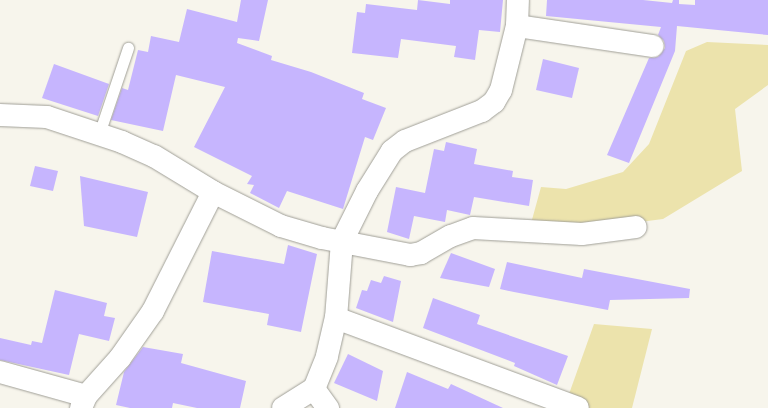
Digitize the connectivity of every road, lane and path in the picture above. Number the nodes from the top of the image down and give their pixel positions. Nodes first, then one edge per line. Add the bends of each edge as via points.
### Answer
1 (518, 0) edge
2 (517, 26) junction
3 (653, 46) dead end
4 (128, 48) dead end
5 (0, 115) edge
6 (99, 134) junction
7 (213, 192) junction
8 (636, 227) dead end
9 (342, 241) junction
10 (336, 318) junction
11 (0, 372) edge
12 (314, 389) junction
13 (83, 402) edge
14 (283, 408) edge
15 (328, 408) edge
16 (578, 408) edge

1 - 2 street
2 - 3 street
2 - 9 street via 501,90 494,102 482,111 405,141 392,151 348,225
4 - 6 lane
5 - 6 street via 47,117
6 - 7 street via 154,156
7 - 9 street via 281,226
7 - 13 street via 154,311 120,358
8 - 9 street via 582,234 473,228 451,236 421,253 410,255
9 - 10 street
10 - 12 street via 327,356
10 - 16 street
11 - 13 street
12 - 14 street
12 - 15 street

